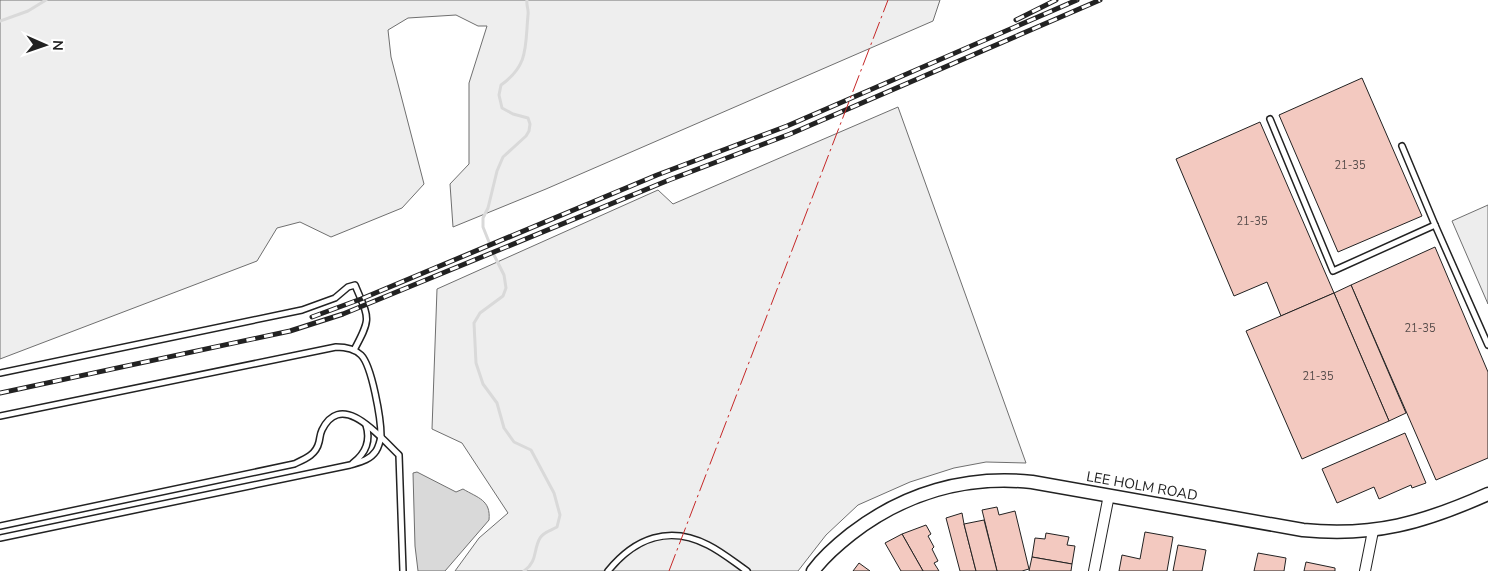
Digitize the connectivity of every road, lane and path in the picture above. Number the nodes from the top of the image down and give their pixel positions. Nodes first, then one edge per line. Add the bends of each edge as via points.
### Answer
1 (1270, 119) dead end
2 (1402, 146) dead end
3 (1435, 225) junction
4 (1488, 344) edge
5 (354, 350) junction
6 (0, 373) edge
7 (0, 416) edge
8 (360, 419) junction
9 (381, 438) junction
10 (350, 465) junction
11 (1488, 494) edge
12 (1109, 495) junction
13 (0, 526) edge
14 (1373, 531) junction
15 (0, 538) edge
16 (403, 571) edge
17 (608, 571) edge
18 (747, 571) edge
19 (813, 571) edge
20 (1094, 571) edge
21 (1365, 571) edge

1 - 3 lane via 1333,271
2 - 3 lane
3 - 4 lane
5 - 6 lane via 367,320 355,285 335,298 302,310
5 - 7 lane via 321,348
5 - 9 lane via 369,367
8 - 9 lane
8 - 10 lane via 366,425 368,441 361,457
8 - 13 lane via 344,414 334,417 326,423 314,452 294,464
9 - 10 lane via 369,458
9 - 16 lane via 399,455
10 - 15 lane
11 - 14 street, LEE HOLM ROAD via 1430,518
12 - 14 street, LEE HOLM ROAD via 1303,530
12 - 19 street, LEE HOLM ROAD via 1006,480 947,486 917,495 874,517 830,550
12 - 20 street
14 - 21 street
17 - 18 lane via 629,549 653,538 679,535 707,544

